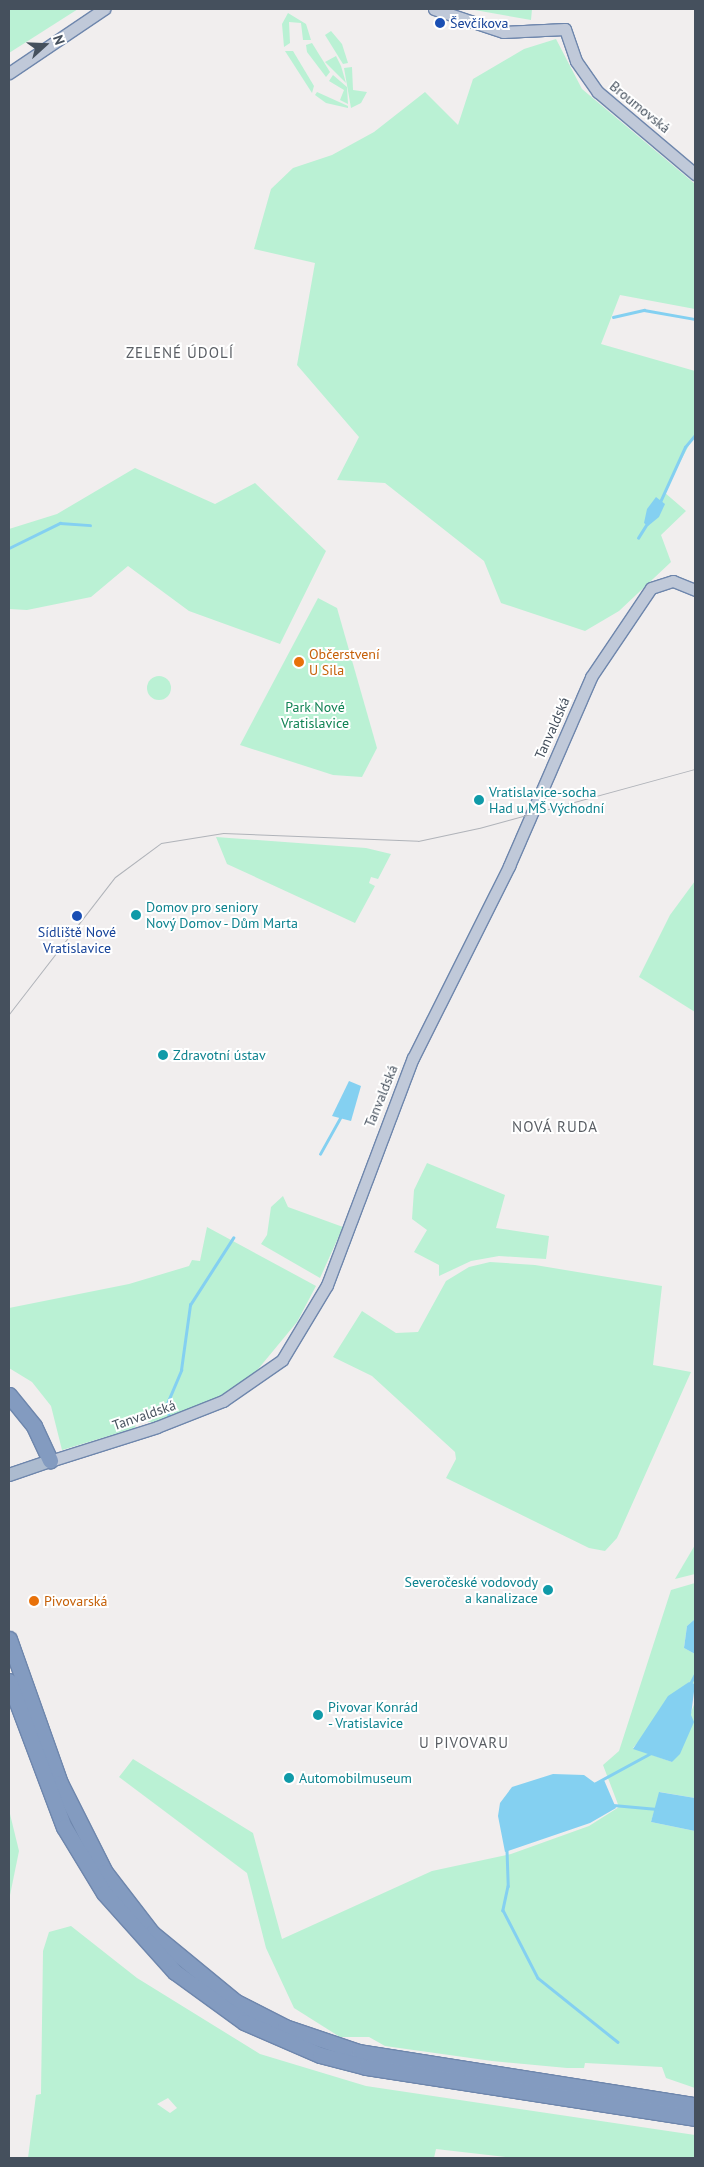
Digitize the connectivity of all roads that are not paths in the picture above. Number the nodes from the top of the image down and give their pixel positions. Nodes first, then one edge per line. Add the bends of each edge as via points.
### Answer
1 (104, 9) edge
2 (434, 9) edge
3 (9, 73) edge
4 (695, 174) edge
5 (695, 590) edge
6 (10, 1398) edge
7 (50, 1461) junction
8 (9, 1475) edge
9 (9, 1638) edge
10 (9, 1681) edge
11 (69, 1822) junction
12 (87, 1854) junction
13 (695, 2105) edge
14 (695, 2118) edge

1 - 3 main road
2 - 4 main road, Broumovská via 503,32 565,29 576,61 598,92
5 - 7 main road, Tanvaldská via 673,581 658,584 630,613 588,682 509,866 413,1058 327,1285 282,1360 223,1401 158,1428
6 - 7 highway via 34,1426
7 - 8 main road, Tanvaldská
9 - 11 highway
10 - 11 highway
11 - 12 highway
12 - 13 highway via 184,1963 236,2002 285,2026 350,2049 412,2063
12 - 14 highway via 128,1926 175,1972 244,2022 285,2041 320,2055 410,2076 624,2104

